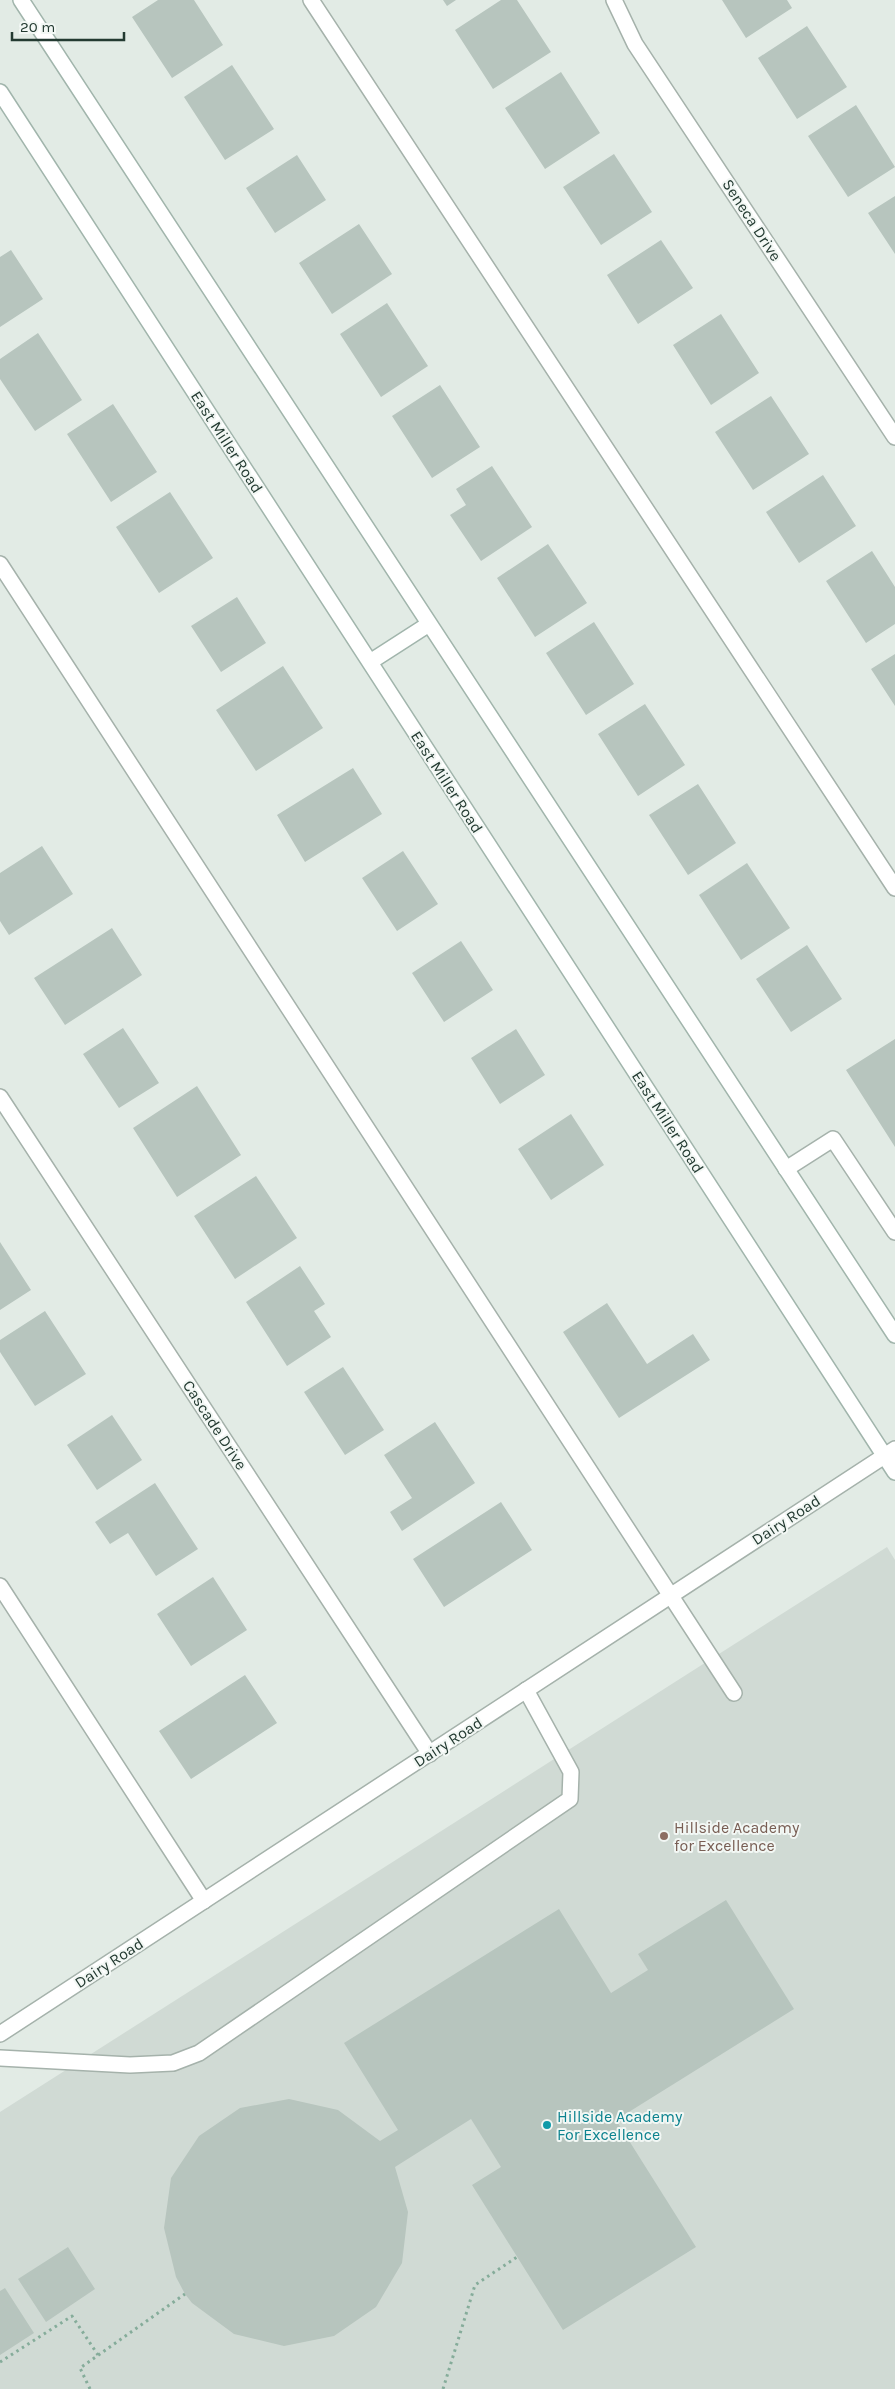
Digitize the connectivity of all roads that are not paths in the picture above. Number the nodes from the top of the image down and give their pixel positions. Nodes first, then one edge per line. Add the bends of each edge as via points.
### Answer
1 (20, 0) edge
2 (311, 0) edge
3 (614, 0) edge
4 (0, 92) edge
5 (895, 437) edge
6 (0, 564) edge
7 (429, 624) junction
8 (370, 662) junction
9 (895, 888) edge
10 (0, 1097) edge
11 (786, 1170) junction
12 (895, 1232) edge
13 (895, 1335) edge
14 (890, 1452) edge
15 (895, 1472) edge
16 (0, 1586) edge
17 (670, 1596) junction
18 (526, 1690) junction
19 (734, 1694) dead end
20 (430, 1754) junction
21 (204, 1901) junction
22 (0, 2034) edge
23 (0, 2058) edge

1 - 7 main road
2 - 9 main road
3 - 5 main road, Seneca Drive via 635,44
4 - 8 main road, East Miller Road
6 - 17 main road
7 - 8 main road
7 - 11 main road
8 - 14 main road, East Miller Road
10 - 20 main road, Cascade Drive
11 - 12 main road via 833,1139
11 - 13 main road
14 - 15 main road, East Miller Road
14 - 17 main road, Dairy Road
16 - 21 main road
17 - 18 main road, Dairy Road
17 - 19 main road
18 - 20 main road, Dairy Road
18 - 23 main road via 571,1772 570,1799 199,2053 174,2063 130,2066
20 - 21 main road, Dairy Road
21 - 22 main road, Dairy Road

